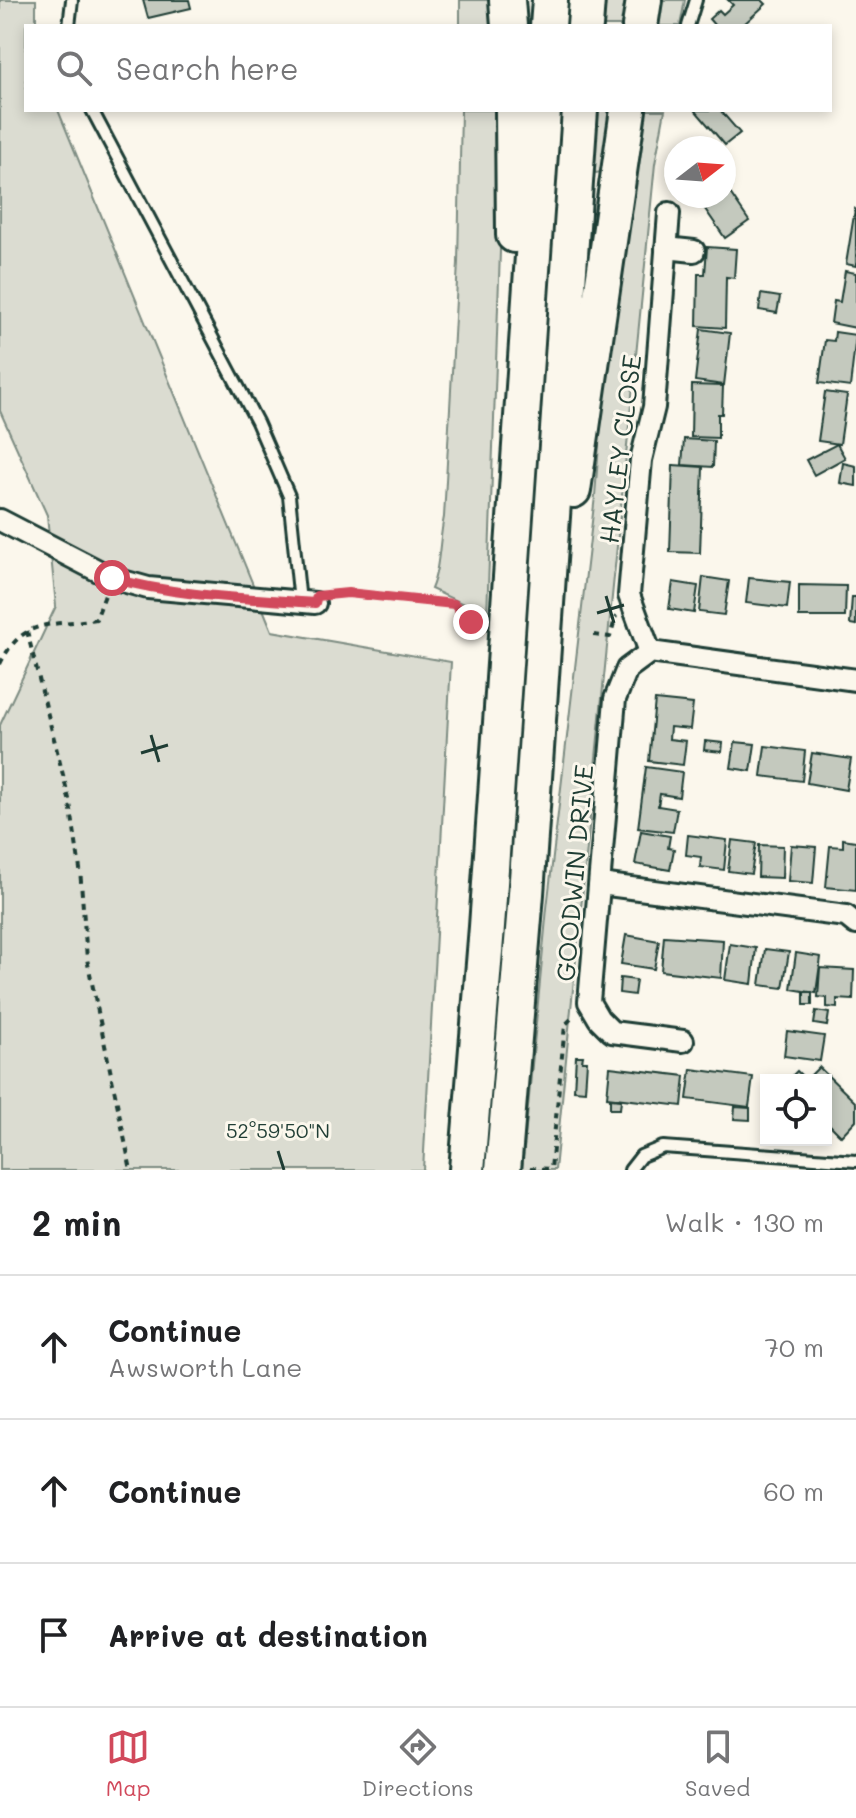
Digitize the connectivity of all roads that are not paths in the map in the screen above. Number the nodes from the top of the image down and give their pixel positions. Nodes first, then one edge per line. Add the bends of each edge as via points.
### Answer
1 (72, 0) edge
2 (507, 0) edge
3 (550, 0) edge
4 (587, 0) edge
5 (644, 0) edge
6 (696, 0) edge
7 (69, 24) edge
8 (509, 24) edge
9 (548, 24) edge
10 (585, 24) edge
11 (640, 24) edge
12 (689, 24) edge
13 (93, 112) edge
14 (513, 112) edge
15 (543, 112) edge
16 (580, 112) edge
17 (628, 112) edge
18 (669, 213) dead end
19 (666, 248) junction
20 (694, 251) dead end
21 (520, 447) junction
22 (0, 520) edge
23 (308, 602) joint
24 (650, 652) junction
25 (856, 680) edge
26 (539, 694) junction
27 (600, 884) junction
28 (856, 924) edge
29 (683, 1041) dead end
30 (856, 1161) edge
31 (467, 1170) edge
32 (503, 1170) edge
33 (630, 1170) edge

1 - 7 lane
2 - 8 highway
3 - 9 highway
4 - 10 highway
5 - 11 highway
6 - 12 lane
13 - 23 lane via 257,422 289,496
14 - 21 highway via 510,312
15 - 21 highway
16 - 26 highway
17 - 26 highway
18 - 19 street, HAYLEY CLOSE
19 - 20 street
19 - 24 street, HAYLEY CLOSE via 654,407 641,460 629,595
21 - 31 highway
22 - 23 street via 112,578 148,588
24 - 25 street
24 - 27 street, GOODWIN DRIVE via 627,669 615,699
26 - 32 highway
27 - 28 street via 846,916
27 - 29 street, GOODWIN DRIVE via 589,1002 612,1032
30 - 33 lane via 663,1147 641,1156

